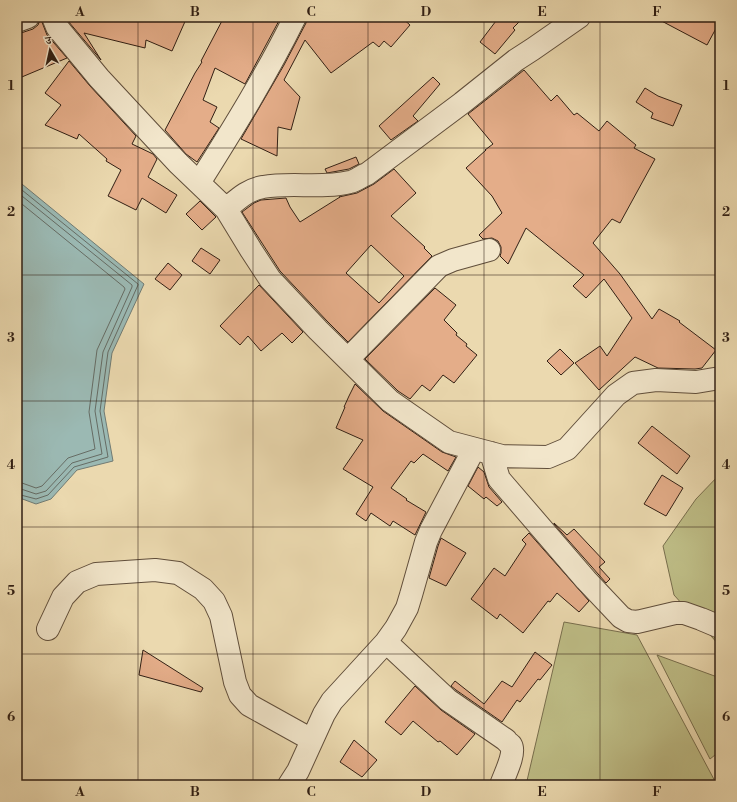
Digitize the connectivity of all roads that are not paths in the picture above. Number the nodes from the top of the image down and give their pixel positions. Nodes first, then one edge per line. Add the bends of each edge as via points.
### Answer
1 (28, 17) edge
2 (53, 17) edge
3 (295, 17) edge
4 (579, 17) edge
5 (17, 21) edge
6 (199, 183) junction
7 (226, 209) junction
8 (489, 250) dead end
9 (348, 359) junction
10 (720, 378) edge
11 (483, 451) junction
12 (720, 627) edge
13 (48, 629) dead end
14 (386, 642) junction
15 (312, 740) junction
16 (289, 785) edge
17 (501, 785) edge

1 - 5 street
2 - 6 street via 57,27 99,78
3 - 6 street via 234,128
4 - 7 street via 516,60 462,103 352,182 336,185 262,187 244,194
6 - 7 street
7 - 9 street via 270,279
8 - 9 street via 439,266
9 - 11 street via 390,401 450,442
10 - 11 street via 696,382 656,380 633,383 616,395 567,449 548,457 502,456
11 - 12 street via 499,479 621,617 637,622 684,613
11 - 14 street via 431,530 407,608
13 - 15 street via 63,597 77,582 96,574 155,570 178,573 203,589 214,601 221,616 240,695 249,705
14 - 15 street via 332,701
14 - 17 street via 448,700 511,745 511,759
15 - 16 street

